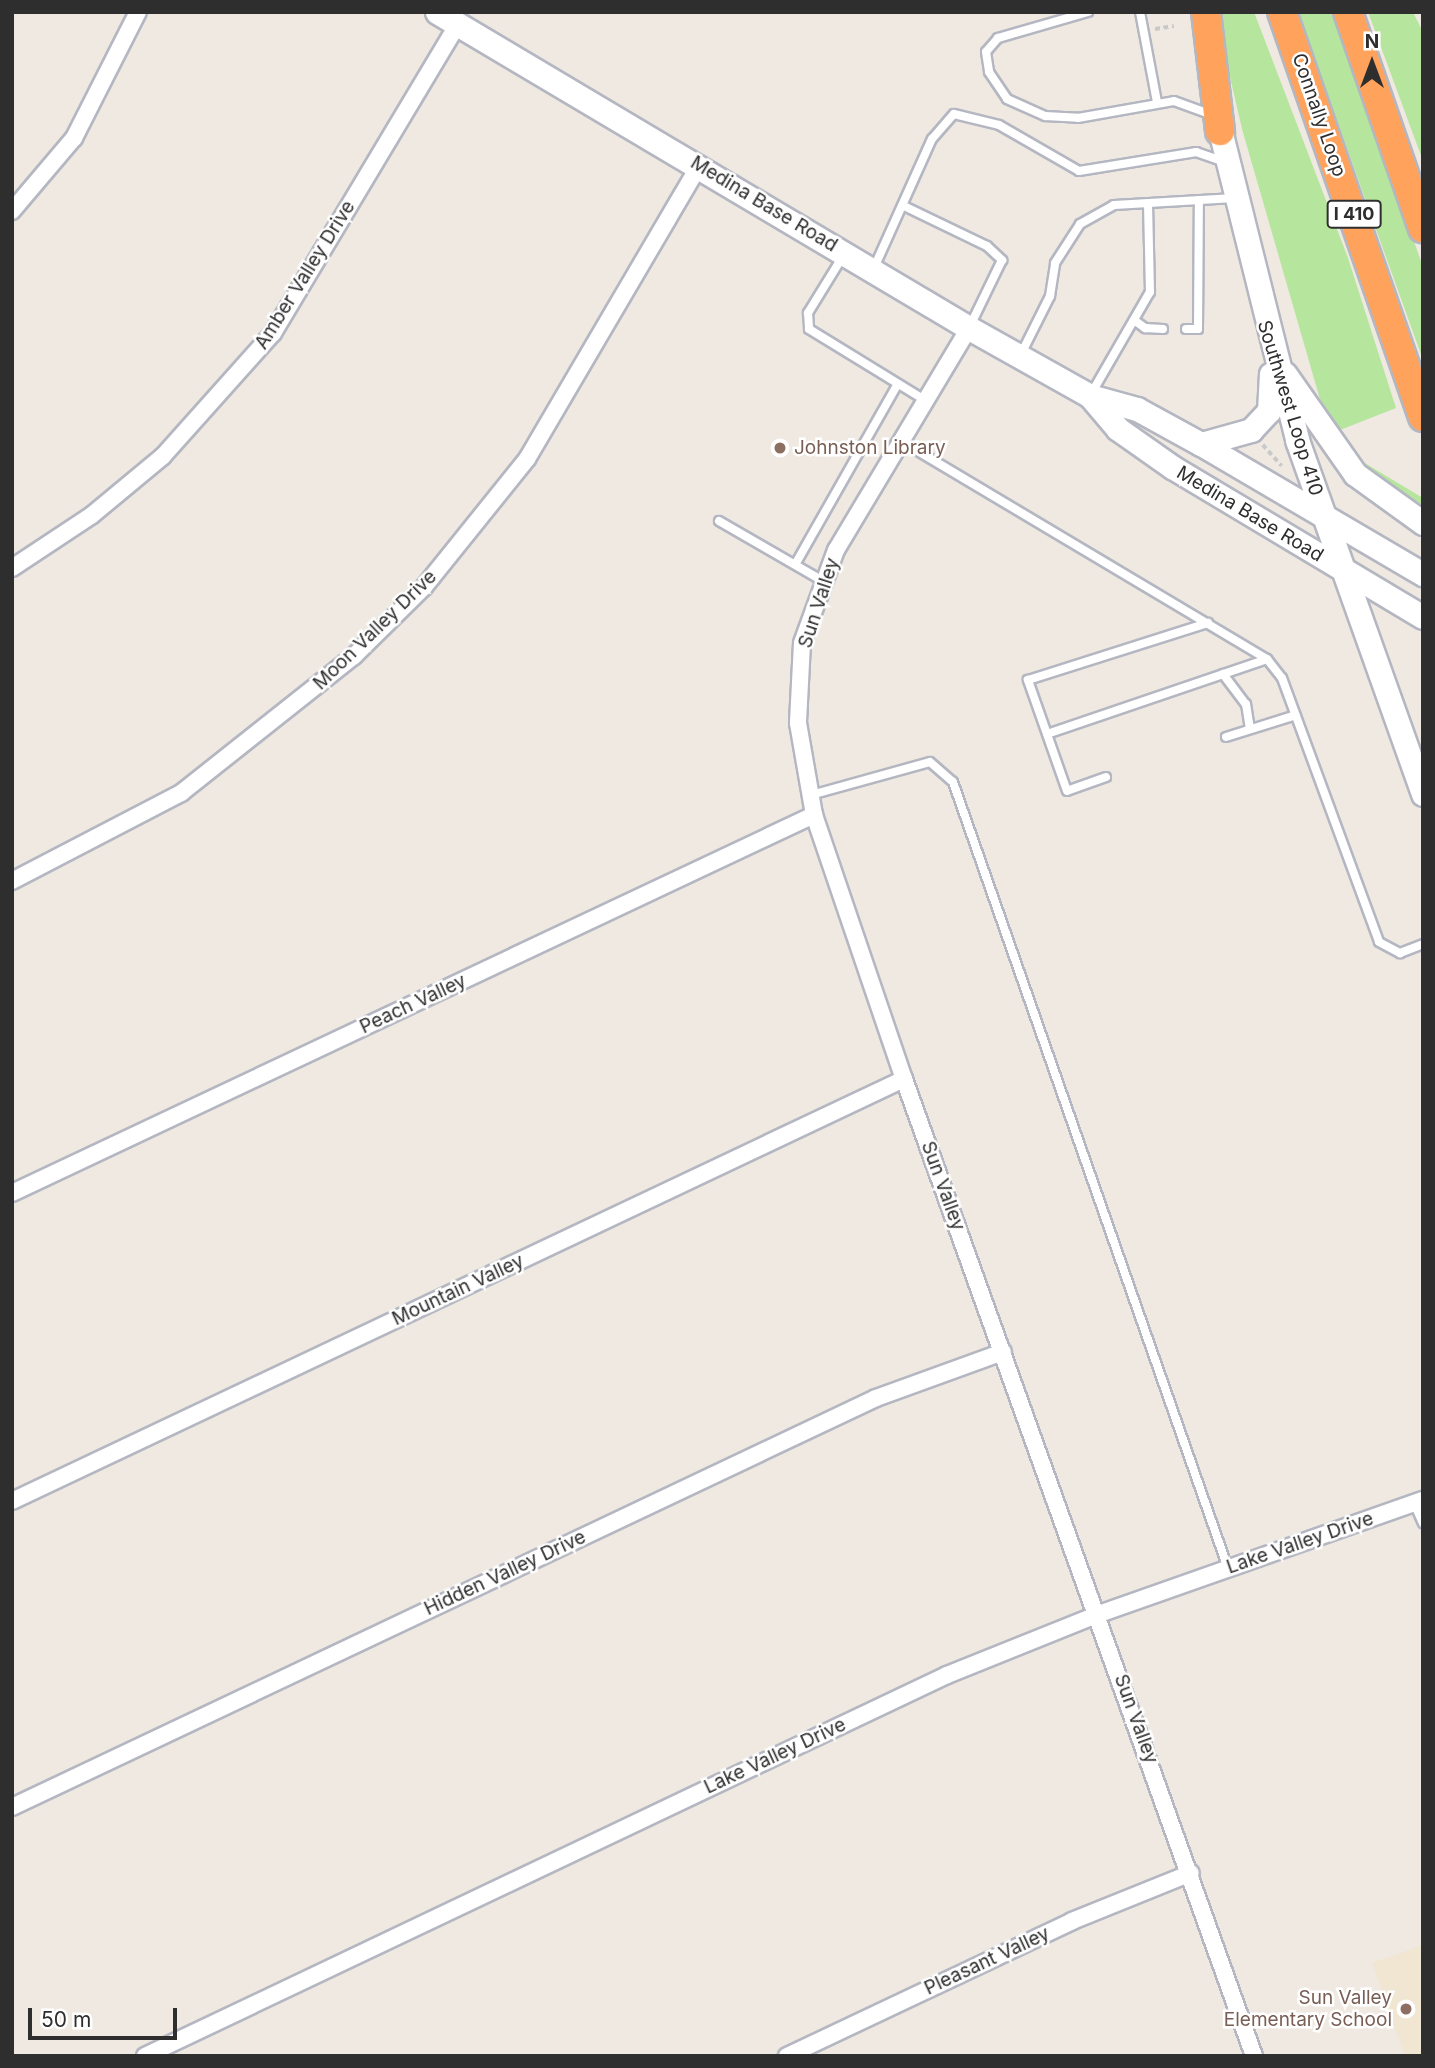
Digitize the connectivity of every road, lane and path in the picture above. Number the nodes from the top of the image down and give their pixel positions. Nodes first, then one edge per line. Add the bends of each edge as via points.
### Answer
1 (138, 12) edge
2 (437, 12) edge
3 (1088, 12) edge
4 (1140, 12) edge
5 (1192, 12) edge
6 (1206, 12) edge
7 (1282, 12) edge
8 (1348, 12) edge
9 (458, 24) junction
10 (1157, 102) junction
11 (1220, 131) junction
12 (1227, 164) junction
13 (699, 166) junction
14 (1236, 198) junction
15 (1199, 200) junction
16 (1148, 203) junction
17 (905, 207) junction
18 (12, 211) edge
19 (1423, 228) edge
20 (844, 253) junction
21 (873, 270) junction
22 (1134, 320) junction
23 (969, 328) junction
24 (1163, 328) dead end
25 (1186, 328) dead end
26 (1272, 353) junction
27 (1020, 357) junction
28 (896, 387) junction
29 (1090, 396) junction
30 (925, 400) junction
31 (1423, 417) edge
32 (1257, 438) dead end
33 (901, 441) junction
34 (1201, 444) junction
35 (1287, 472) dead end
36 (1324, 516) junction
37 (719, 521) dead end
38 (1423, 523) edge
39 (796, 563) junction
40 (12, 569) edge
41 (1342, 569) junction
42 (1423, 574) edge
43 (823, 581) junction
44 (1423, 617) edge
45 (1208, 623) junction
46 (1267, 659) junction
47 (1223, 674) junction
48 (1296, 715) junction
49 (1250, 729) junction
50 (1047, 734) junction
51 (1226, 737) dead end
52 (1106, 777) dead end
53 (1423, 794) edge
54 (811, 795) junction
55 (814, 815) junction
56 (12, 881) edge
57 (1423, 944) edge
58 (904, 1079) junction
59 (12, 1193) edge
60 (1003, 1352) junction
61 (12, 1501) edge
62 (1418, 1501) edge
63 (1423, 1523) edge
64 (1228, 1568) junction
65 (1099, 1614) junction
66 (12, 1807) edge
67 (1191, 1873) junction
68 (145, 2056) edge
69 (787, 2056) edge
70 (1254, 2056) edge

1 - 18 street via 74,138
2 - 9 street, Medina Base Road
3 - 10 lane via 998,38 986,52 997,86 1024,111 1045,116 1078,118
4 - 10 lane
5 - 11 street, Southwest Loop 410
6 - 11 highway
7 - 31 highway, Connally Loop / I 410
8 - 19 highway
9 - 13 street, Medina Base Road
9 - 40 street, Amber Valley Drive via 273,333 163,456 85,520
10 - 11 lane via 1204,107
11 - 12 street, Southwest Loop 410
12 - 14 street, Southwest Loop 410
12 - 17 lane via 1196,152 1079,171 999,125 954,114 932,139
13 - 20 street, Medina Base Road
13 - 56 street, Moon Valley Drive via 527,459 424,587 354,656 181,793
14 - 15 lane
14 - 26 street, Southwest Loop 410
15 - 16 lane
15 - 25 lane via 1198,329
16 - 22 lane via 1150,292
16 - 27 lane via 1114,205 1080,224 1055,263 1050,296
17 - 21 lane
17 - 23 lane via 987,246 1002,260
20 - 21 street, Medina Base Road
20 - 28 lane via 808,313 808,329
21 - 23 street, Medina Base Road
22 - 24 lane via 1145,328
22 - 29 lane
23 - 27 street, Medina Base Road
23 - 30 street, Sun Valley
26 - 34 street via 1269,411 1251,430
26 - 36 street, Southwest Loop 410
26 - 38 street via 1355,474
27 - 29 street, Medina Base Road
28 - 30 lane
28 - 39 lane
29 - 34 street, Medina Base Road via 1137,409
29 - 41 street, Medina Base Road via 1118,429 1172,467
30 - 33 street, Sun Valley
32 - 35 path
33 - 43 street, Sun Valley
33 - 45 lane
34 - 36 street, Medina Base Road
36 - 41 street, Southwest Loop 410
36 - 42 street, Medina Base Road
37 - 39 lane
39 - 43 lane
41 - 44 street, Medina Base Road
41 - 53 street, Southwest Loop 410
43 - 54 street, Sun Valley via 803,643 798,683 797,723
45 - 46 lane
45 - 50 lane via 1028,680
46 - 47 lane
46 - 48 lane
47 - 49 lane via 1246,704
47 - 50 lane
48 - 49 lane
48 - 57 lane via 1379,942 1400,953
49 - 51 lane
50 - 52 lane via 1067,791
54 - 55 street, Sun Valley
54 - 64 lane via 930,762 953,782
55 - 58 street, Sun Valley
55 - 59 street, Peach Valley
58 - 60 street, Sun Valley
58 - 61 street, Mountain Valley
60 - 65 street, Sun Valley
60 - 66 street, Hidden Valley Drive via 876,1398
62 - 63 lane
62 - 64 street, Lake Valley Drive
64 - 65 street, Lake Valley Drive
65 - 67 street, Sun Valley
65 - 68 street, Lake Valley Drive via 947,1675
67 - 69 street, Pleasant Valley via 1072,1921
67 - 70 street, Sun Valley

